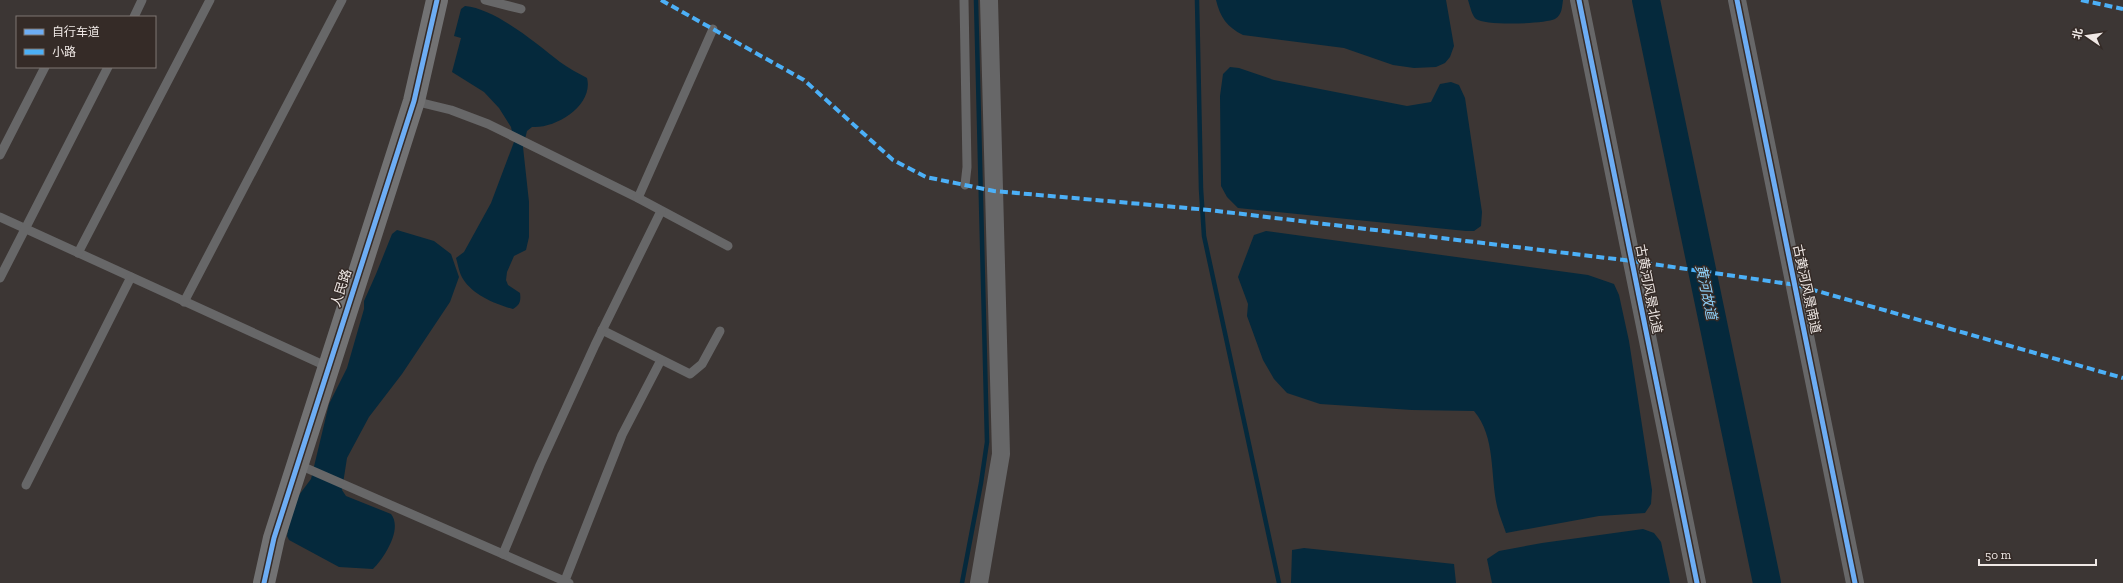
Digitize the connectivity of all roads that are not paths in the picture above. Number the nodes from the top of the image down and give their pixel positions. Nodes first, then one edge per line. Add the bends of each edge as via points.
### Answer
1 (142, 0) edge
2 (210, 0) edge
3 (342, 0) edge
4 (437, 0) edge
5 (486, 0) edge
6 (964, 0) edge
7 (989, 0) edge
8 (1580, 0) edge
9 (1737, 0) edge
10 (521, 9) dead end
11 (134, 16) edge
12 (713, 29) dead end
13 (44, 68) edge
14 (107, 68) edge
15 (414, 101) junction
16 (0, 155) edge
17 (965, 185) dead end
18 (638, 198) junction
19 (661, 211) junction
20 (0, 217) edge
21 (25, 229) junction
22 (728, 246) dead end
23 (78, 253) junction
24 (130, 277) junction
25 (0, 278) edge
26 (184, 302) junction
27 (602, 330) junction
28 (720, 331) dead end
29 (661, 360) junction
30 (328, 367) junction
31 (297, 464) junction
32 (26, 485) dead end
33 (503, 554) junction
34 (566, 582) edge
35 (264, 583) edge
36 (979, 583) edge
37 (1697, 583) edge
38 (1855, 583) edge

1 - 11 lane
2 - 23 lane
3 - 26 lane
4 - 15 street, 人民路
5 - 10 lane
6 - 17 lane via 967,167
7 - 36 street via 1001,454
8 - 37 street, 古黄河风景北道
9 - 38 street, 古黄河风景南道
12 - 18 lane
13 - 16 lane
14 - 21 lane
15 - 18 lane via 451,110 488,124
15 - 30 street, 人民路
18 - 19 lane
19 - 22 lane
19 - 27 lane
20 - 21 lane
21 - 23 lane
21 - 25 lane
23 - 24 lane
24 - 26 lane
24 - 32 lane
26 - 30 lane
27 - 29 lane
27 - 33 lane via 540,464
28 - 29 lane via 702,364 690,374
29 - 34 lane via 622,435
30 - 31 street, 人民路
31 - 33 lane
31 - 35 street, 人民路 via 274,538
33 - 34 lane

